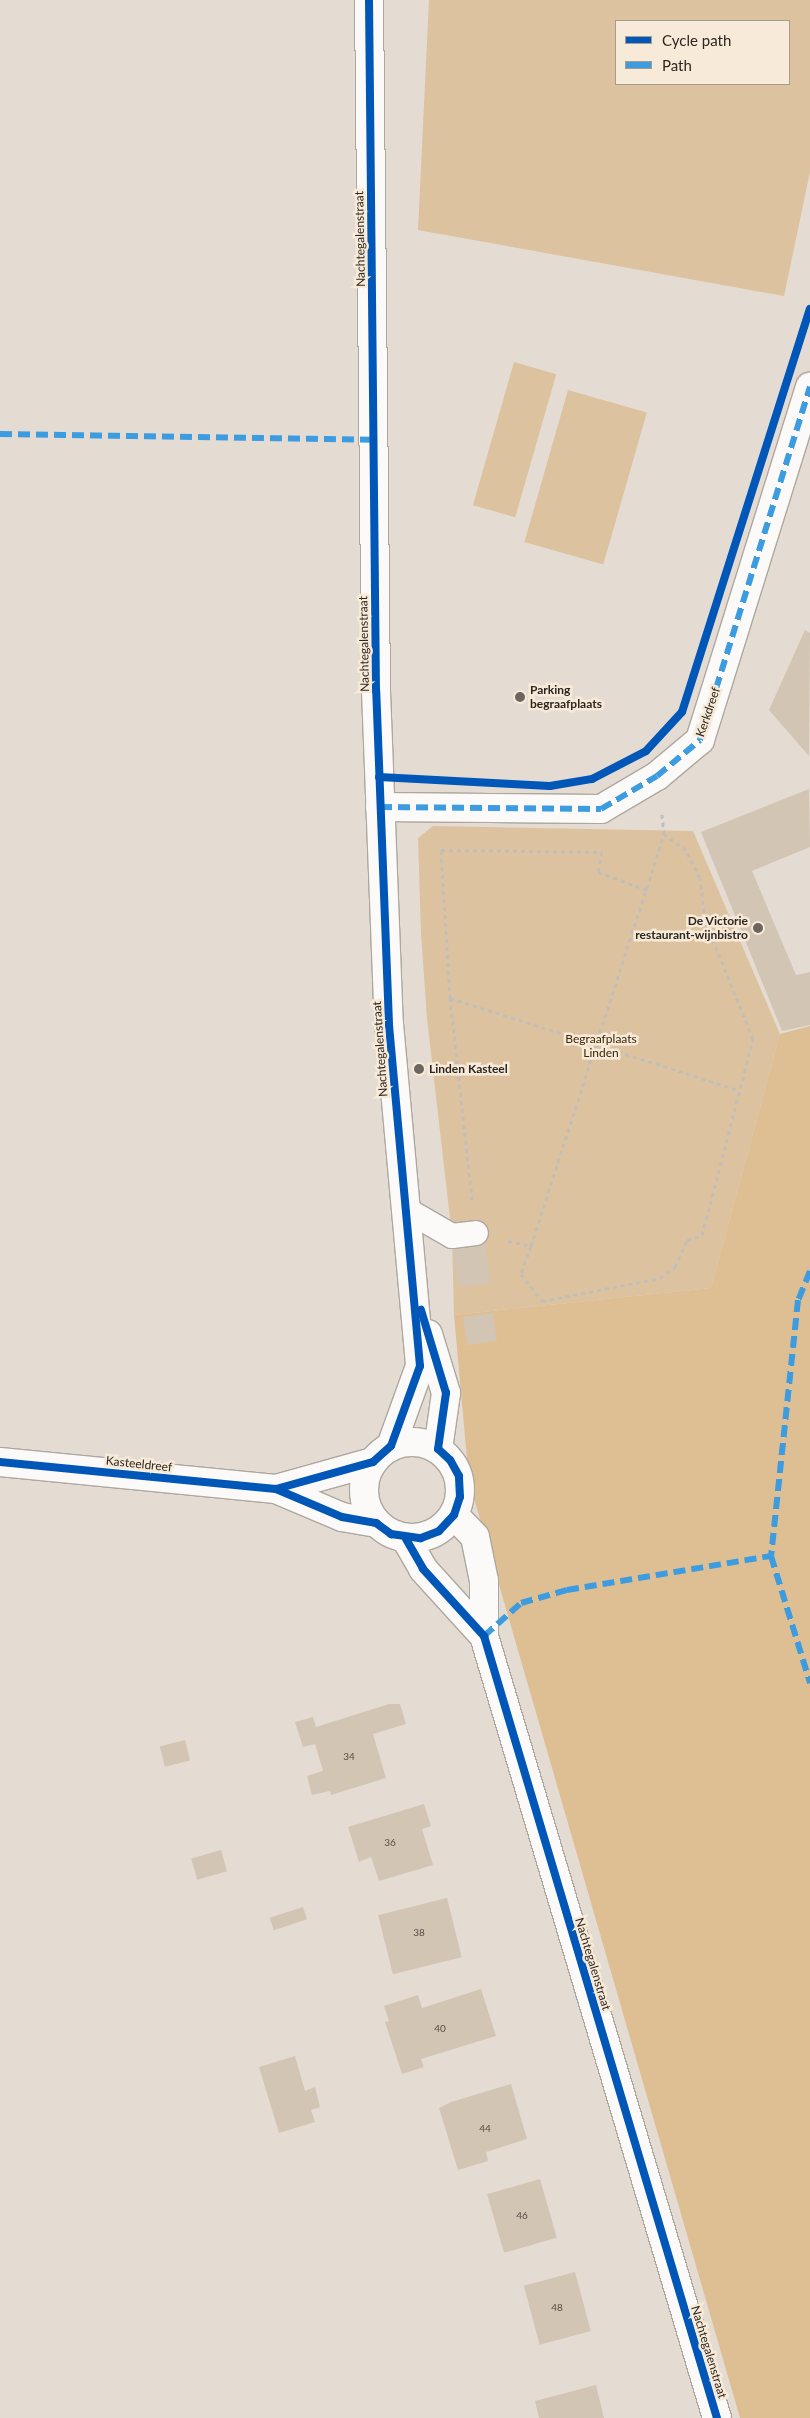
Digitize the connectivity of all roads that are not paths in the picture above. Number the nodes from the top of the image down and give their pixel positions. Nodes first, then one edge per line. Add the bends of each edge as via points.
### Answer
1 (369, 0) edge
2 (810, 387) edge
3 (380, 807) junction
4 (405, 1209) junction
5 (476, 1232) road end
6 (414, 1286) junction
7 (438, 1449) junction
8 (382, 1454) junction
9 (0, 1462) edge
10 (276, 1489) junction
11 (454, 1515) junction
12 (376, 1523) junction
13 (406, 1539) junction
14 (484, 1636) junction
15 (716, 2418) edge

1 - 3 street, Nachtegalenstraat
2 - 3 street, Kerkdreef via 700,740 657,776 601,809
3 - 4 street, Nachtegalenstraat via 389,1024
4 - 5 lane via 452,1236
4 - 6 street, Nachtegalenstraat
6 - 7 street, Nachtegalenstraat via 446,1393
6 - 8 street, Nachtegalenstraat via 420,1366
7 - 8 street via 411,1442
7 - 11 street via 450,1460 459,1476 460,1497
8 - 10 street, Kasteeldreef
8 - 12 street, Nachtegalenstraat via 364,1482 365,1502
9 - 10 street, Kasteeldreef
10 - 12 street, Kasteeldreef via 342,1517
11 - 13 street via 439,1531 421,1538
11 - 14 street, Nachtegalenstraat via 475,1537 484,1581
12 - 13 street via 391,1534
13 - 14 street, Nachtegalenstraat via 423,1569
14 - 15 street, Nachtegalenstraat

